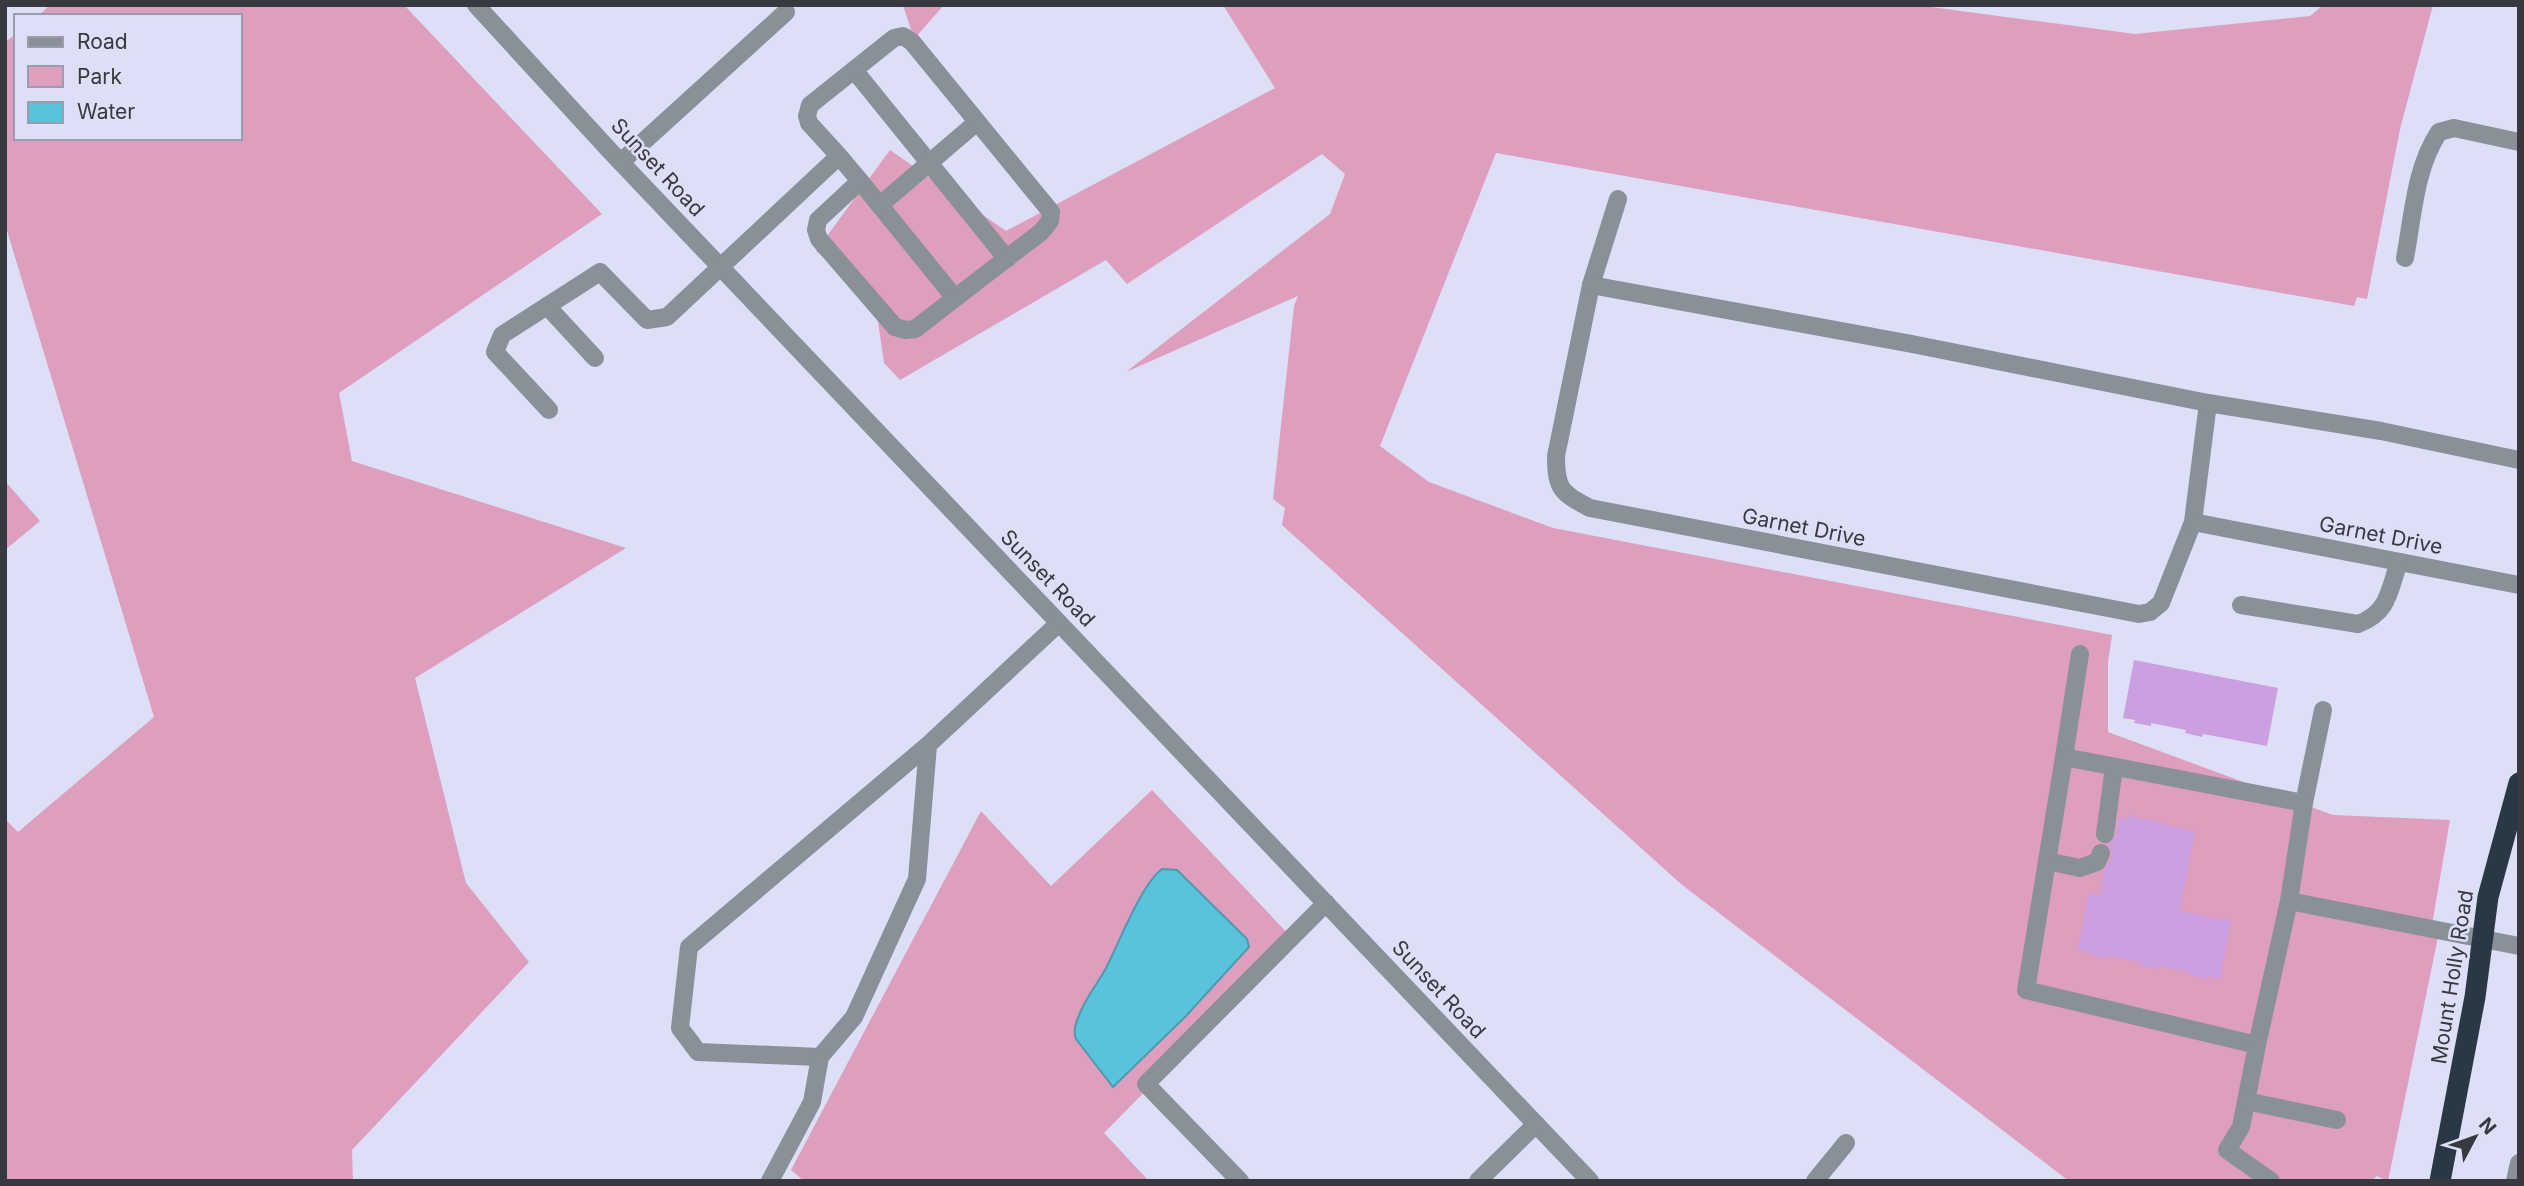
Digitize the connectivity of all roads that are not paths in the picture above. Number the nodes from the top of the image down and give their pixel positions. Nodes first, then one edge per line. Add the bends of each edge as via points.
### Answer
1 (476, 5) edge
2 (786, 12) dead end
3 (854, 70) junction
4 (978, 122) junction
5 (2519, 142) edge
6 (839, 156) junction
7 (621, 162) junction
8 (929, 163) junction
9 (860, 181) junction
10 (1618, 200) dead end
11 (880, 205) junction
12 (1007, 258) junction
13 (2406, 258) dead end
14 (720, 267) junction
15 (1591, 285) junction
16 (955, 298) junction
17 (547, 306) junction
18 (595, 358) dead end
19 (2208, 403) junction
20 (549, 410) dead end
21 (2519, 460) edge
22 (2193, 522) junction
23 (2399, 562) junction
24 (2519, 585) edge
25 (2241, 606) dead end
26 (1059, 623) junction
27 (2080, 654) dead end
28 (2323, 710) dead end
29 (928, 745) junction
30 (2064, 757) junction
31 (2114, 767) junction
32 (2519, 783) edge
33 (2304, 803) junction
34 (2105, 834) dead end
35 (2102, 853) dead end
36 (2047, 861) junction
37 (2290, 901) junction
38 (1326, 903) junction
39 (2484, 940) junction
40 (2519, 946) edge
41 (2257, 1045) junction
42 (820, 1057) junction
43 (2246, 1101) junction
44 (2337, 1121) dead end
45 (1536, 1125) junction
46 (1846, 1143) dead end
47 (2519, 1163) edge
48 (770, 1181) edge
49 (1240, 1181) edge
50 (1478, 1181) edge
51 (1590, 1181) edge
52 (1815, 1181) edge
53 (2271, 1181) edge
54 (2440, 1181) edge
55 (2515, 1181) edge

1 - 7 street, Sunset Road
2 - 7 street
3 - 4 street via 903,36
3 - 6 street via 810,105 807,116
3 - 8 street
4 - 8 street
4 - 12 street via 1051,212 1041,232
5 - 13 street via 2454,128 2439,132 2421,170
6 - 9 street
6 - 14 street
7 - 14 street, Sunset Road
8 - 11 street
8 - 12 street
9 - 11 street
9 - 16 street via 818,220 819,239 895,327 915,329
10 - 15 street, Garnet Drive
11 - 16 street
12 - 16 street
14 - 17 street via 667,317 647,320 600,272
14 - 26 street, Sunset Road
15 - 19 street
15 - 22 street, Garnet Drive via 1556,456 1558,484 1565,495 1590,508 2139,614 2161,603
17 - 18 street
17 - 20 street via 502,335 495,352
19 - 21 street via 2381,431
19 - 22 street, Garnet Drive
22 - 23 street, Garnet Drive
23 - 24 street, Garnet Drive
23 - 25 street via 2383,608 2358,624
26 - 29 street
26 - 38 street, Sunset Road
27 - 30 street
28 - 33 street
29 - 42 street via 917,879 854,1017
29 - 42 street via 689,947 680,1028 698,1052
30 - 31 street
30 - 36 street
31 - 33 street
31 - 34 street
32 - 39 highway, Mount Holly Road via 2488,897
33 - 37 street
35 - 36 street via 2097,862 2080,868
36 - 41 street via 2026,990
37 - 39 street
37 - 41 street
38 - 45 street, Sunset Road
38 - 49 street via 1146,1084
39 - 40 street
39 - 54 highway, Mount Holly Road
41 - 43 street
42 - 48 street via 812,1102
43 - 44 street
43 - 53 street via 2241,1127 2227,1150
45 - 50 street
45 - 51 street, Sunset Road
46 - 52 street
47 - 55 street

